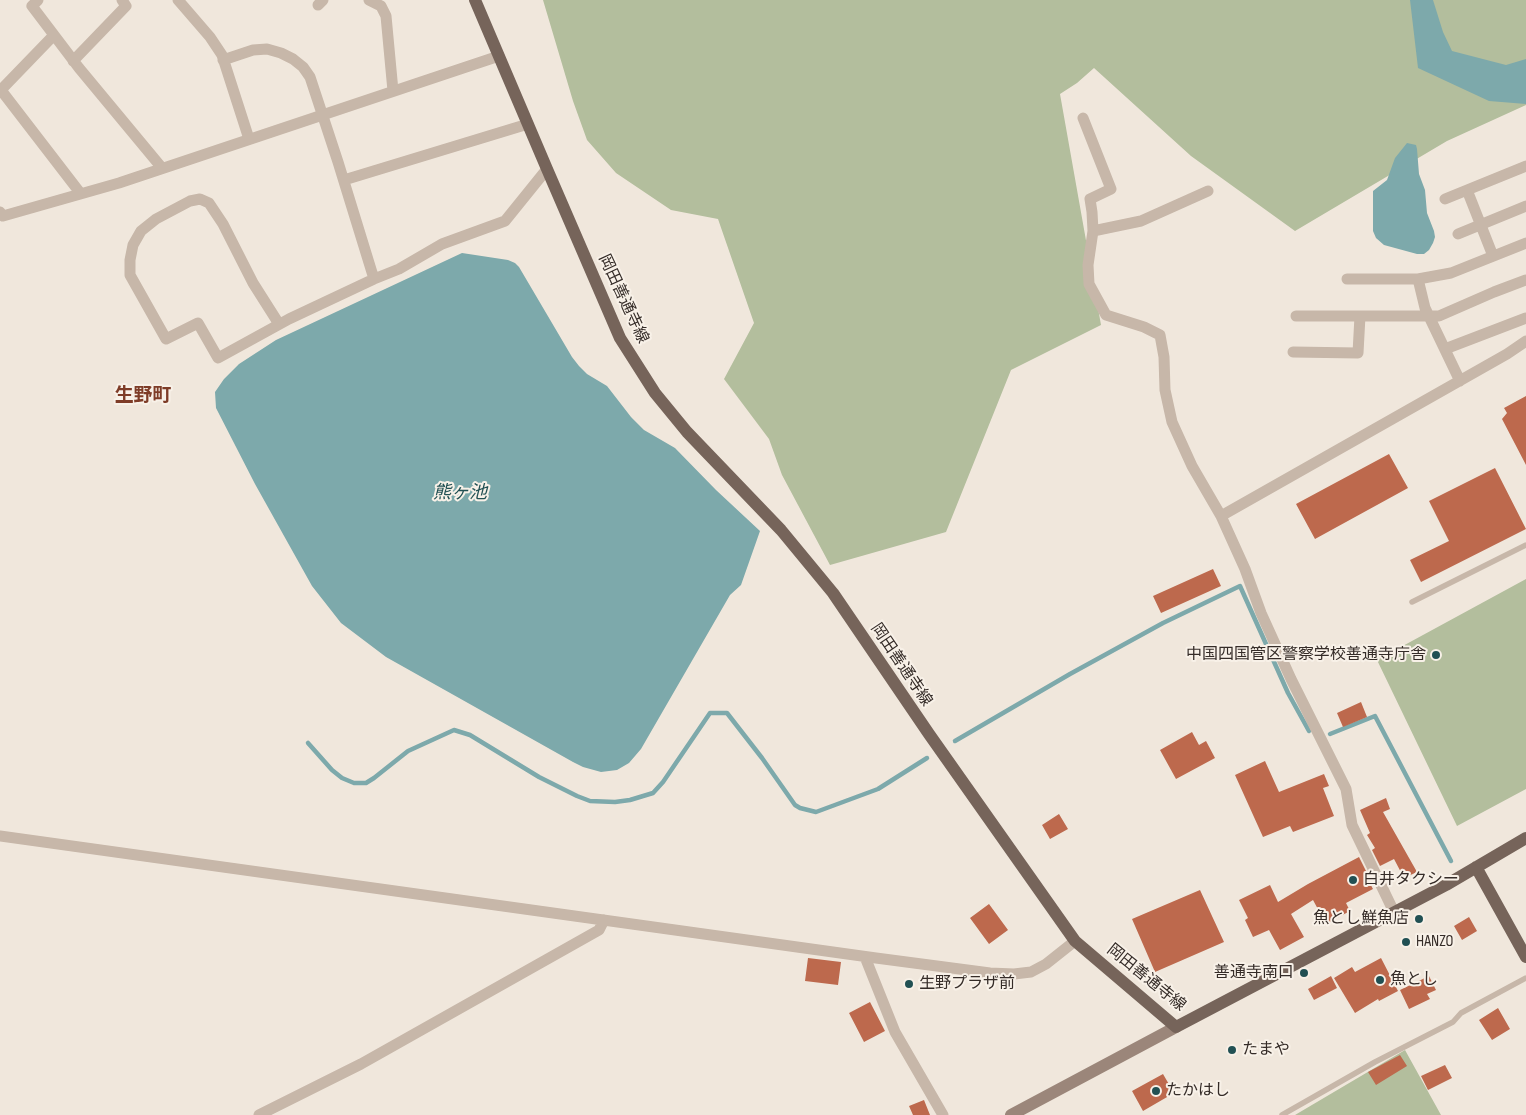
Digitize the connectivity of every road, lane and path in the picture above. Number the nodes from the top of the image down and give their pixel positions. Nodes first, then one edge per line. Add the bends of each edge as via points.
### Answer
1 (38, 0) edge
2 (122, 0) edge
3 (178, 0) edge
4 (370, 0) edge
5 (475, 0) edge
6 (54, 35) junction
7 (499, 56) junction
8 (223, 60) junction
9 (73, 61) junction
10 (1, 91) edge
11 (392, 91) junction
12 (322, 114) junction
13 (1083, 118) dead end
14 (528, 124) junction
15 (249, 139) junction
16 (1526, 166) edge
17 (162, 168) junction
18 (546, 169) junction
19 (344, 180) junction
20 (1467, 190) junction
21 (1208, 191) dead end
22 (81, 194) junction
23 (1445, 199) dead end
24 (1526, 206) edge
25 (0, 212) edge
26 (1480, 225) junction
27 (1093, 231) junction
28 (1458, 234) dead end
29 (1526, 243) edge
30 (1493, 256) junction
31 (374, 279) junction
32 (1347, 279) dead end
33 (1418, 279) junction
34 (1526, 280) edge
35 (1296, 316) dead end
36 (1360, 316) junction
37 (1429, 316) junction
38 (1526, 318) edge
39 (279, 324) junction
40 (1526, 341) edge
41 (1445, 349) junction
42 (1293, 352) dead end
43 (1460, 381) junction
44 (1221, 516) junction
45 (1526, 545) edge
46 (1412, 602) dead end
47 (0, 836) edge
48 (1526, 838) edge
49 (1476, 867) junction
50 (1394, 912) junction
51 (604, 920) junction
52 (1075, 941) junction
53 (865, 957) junction
54 (1526, 957) edge
55 (1526, 978) edge
56 (1176, 1027) junction
57 (259, 1115) edge
58 (943, 1115) edge
59 (1012, 1115) edge
60 (1282, 1115) edge

1 - 6 street via 32,6
2 - 9 street via 126,6
3 - 8 street via 210,38
4 - 11 street via 381,6 386,16
5 - 7 main road, 岡田善通寺線
6 - 9 street
6 - 10 street
7 - 11 street
7 - 14 main road, 岡田善通寺線
8 - 12 street via 253,50 281,52 303,67 310,77
8 - 15 street
9 - 17 street
10 - 22 street
11 - 12 street
12 - 15 street
12 - 19 street
13 - 27 street via 1111,189 1090,199
14 - 18 main road, 岡田善通寺線
14 - 19 street
15 - 17 street
16 - 20 street
17 - 22 street
18 - 31 street via 505,221 442,244 399,269
18 - 52 main road, 岡田善通寺線 via 620,338 655,393 687,432 781,530 833,593 928,734
19 - 31 street
20 - 23 street
20 - 26 street
21 - 27 street via 1140,221
22 - 25 street via 3,216
24 - 26 street
26 - 28 street
26 - 30 street
27 - 44 street via 1089,284 1106,315 1160,335 1165,390 1172,422 1192,466
29 - 30 street
30 - 33 street via 1451,273
31 - 39 street
32 - 33 street
33 - 37 street
34 - 37 street via 1439,316
35 - 36 street
36 - 37 street
36 - 42 street via 1358,353
37 - 41 street
38 - 41 street
39 - 39 street via 209,203 200,199 190,200 156,219 141,231 133,244 130,275 166,339 198,323 218,358
40 - 43 street
41 - 43 street
43 - 44 street
44 - 50 street via 1284,663 1346,790 1352,825
45 - 46 lane
47 - 51 street
48 - 49 main road, 岡田善通寺線
49 - 50 main road, 岡田善通寺線
49 - 54 main road
50 - 56 main road, 岡田善通寺線
51 - 53 street
51 - 57 street via 600,930 361,1064
52 - 53 street via 1046,964 1030,972 1014,974
52 - 56 main road, 岡田善通寺線
53 - 58 street via 895,1032
55 - 60 lane via 1461,1013 1453,1022
56 - 59 street

